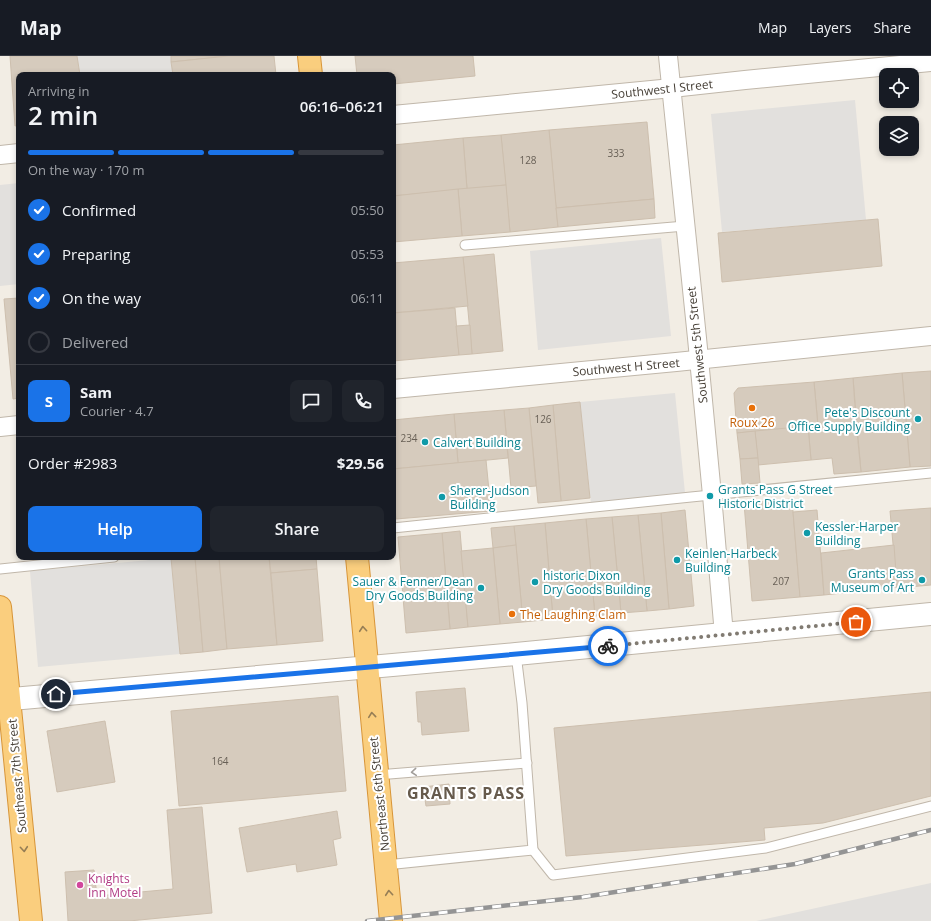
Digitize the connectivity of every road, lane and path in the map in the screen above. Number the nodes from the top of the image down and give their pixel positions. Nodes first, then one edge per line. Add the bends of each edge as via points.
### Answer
1 (309, 56) edge
2 (668, 56) edge
3 (931, 62) edge
4 (311, 72) edge
5 (672, 88) junction
6 (396, 115) edge
7 (16, 153) edge
8 (0, 155) edge
9 (685, 226) junction
10 (465, 245) dead end
11 (931, 336) edge
12 (699, 360) junction
13 (396, 389) edge
14 (16, 425) edge
15 (0, 427) edge
16 (931, 473) edge
17 (712, 495) junction
18 (396, 528) edge
19 (86, 560) edge
20 (357, 560) edge
21 (0, 569) edge
22 (0, 607) edge
23 (931, 614) edge
24 (724, 635) junction
25 (516, 654) junction
26 (367, 668) junction
27 (5, 699) edge
28 (527, 763) junction
29 (377, 775) junction
30 (931, 806) edge
31 (533, 850) junction
32 (386, 865) junction
33 (31, 921) edge
34 (391, 921) edge

1 - 4 highway
2 - 5 street, Southwest 5th Street
3 - 5 street, Southwest I Street
5 - 6 street, Southwest I Street
5 - 9 street, Southwest 5th Street
7 - 8 street
9 - 10 lane
9 - 12 street, Southwest 5th Street
11 - 12 street, Southwest H Street
12 - 13 street, Southwest H Street
12 - 17 street, Southwest 5th Street
14 - 15 street
16 - 17 lane
17 - 18 lane
17 - 24 street, Southwest 5th Street
19 - 21 lane
26 -> 20 highway, Northeast 6th Street
22 - 27 highway, Southeast 7th Street
23 - 24 street
24 - 25 street
25 - 26 street
25 - 28 lane
26 - 27 street
29 -> 26 highway, Northeast 6th Street
27 -> 33 highway, Southeast 7th Street
28 -> 29 lane
28 - 31 lane
29 - 32 highway, Northeast 6th Street
30 - 31 lane via 766,848 553,875
31 - 32 lane
34 -> 32 highway, Northeast 6th Street

